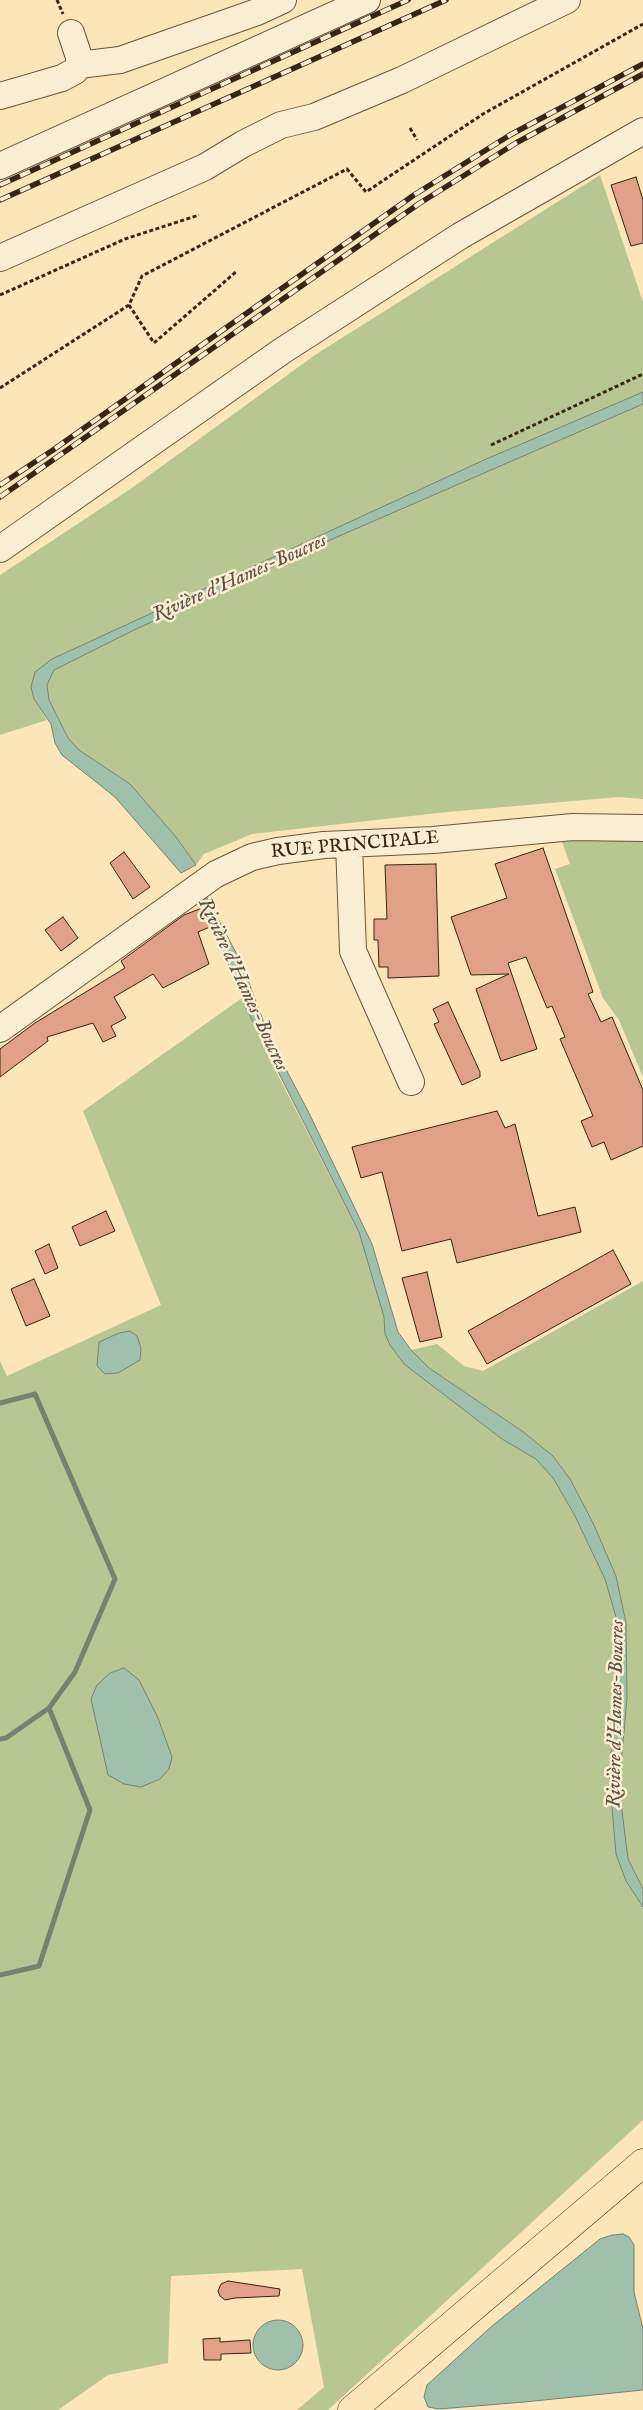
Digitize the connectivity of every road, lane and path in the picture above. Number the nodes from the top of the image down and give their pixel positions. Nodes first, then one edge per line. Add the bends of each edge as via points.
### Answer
1 (283, 0) edge
2 (367, 0) edge
3 (566, 0) edge
4 (643, 24) edge
5 (71, 33) dead end
6 (79, 64) junction
7 (0, 96) edge
8 (410, 128) dead end
9 (643, 131) edge
10 (417, 140) dead end
11 (0, 166) edge
12 (199, 215) dead end
13 (0, 258) edge
14 (237, 271) dead end
15 (0, 295) edge
16 (129, 305) junction
17 (643, 374) edge
18 (0, 388) edge
19 (491, 445) dead end
20 (0, 549) edge
21 (643, 828) edge
22 (349, 844) junction
23 (0, 1029) edge
24 (411, 1082) dead end
25 (643, 2163) edge
26 (352, 2410) edge

1 - 6 street via 120,60
2 - 11 street
3 - 13 street via 402,80 314,117 281,125 205,167
4 - 16 path via 484,114 366,192 347,169 142,276
5 - 6 street via 80,57
6 - 7 street via 70,75
8 - 10 path
9 - 20 street via 460,236 282,351
12 - 15 path via 125,239
14 - 16 path via 154,343
16 - 18 path
17 - 19 path
21 - 22 street, RUE PRINCIPALE via 573,827
22 - 23 street, RUE PRINCIPALE via 264,853 216,874
22 - 24 street via 353,951
25 - 26 main road

